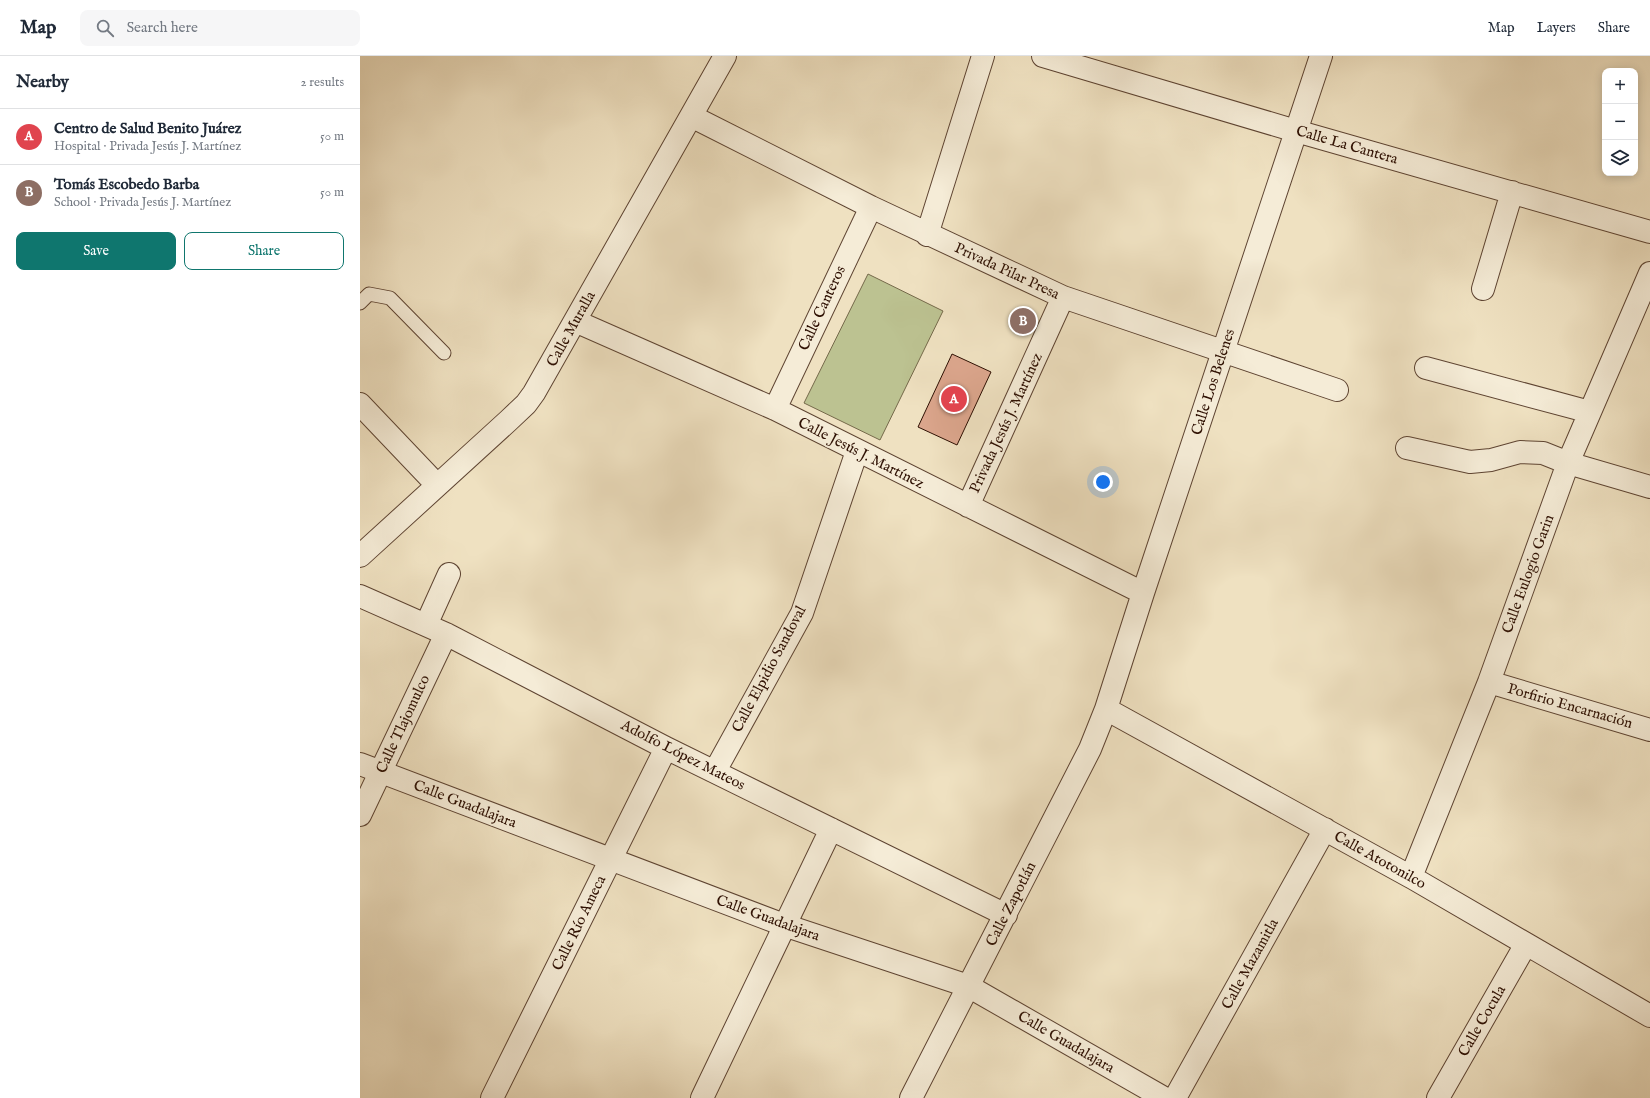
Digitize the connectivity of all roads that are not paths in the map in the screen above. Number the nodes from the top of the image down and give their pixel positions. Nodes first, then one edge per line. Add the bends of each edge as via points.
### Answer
1 (725, 56) edge
2 (983, 56) edge
3 (1044, 56) edge
4 (1321, 56) edge
5 (691, 116) junction
6 (1296, 131) junction
7 (1512, 192) junction
8 (870, 207) junction
9 (1650, 232) edge
10 (927, 235) junction
11 (1650, 273) edge
12 (1483, 289) dead end
13 (1063, 297) junction
14 (360, 302) edge
15 (575, 321) junction
16 (1223, 352) junction
17 (444, 353) dead end
18 (1426, 368) dead end
19 (1337, 390) dead end
20 (360, 404) edge
21 (774, 409) junction
22 (1590, 412) junction
23 (1407, 448) dead end
24 (857, 451) junction
25 (1568, 463) junction
26 (437, 485) junction
27 (1650, 487) edge
28 (968, 506) junction
29 (360, 556) edge
30 (449, 574) dead end
31 (1142, 593) junction
32 (360, 596) edge
33 (426, 625) junction
34 (446, 634) junction
35 (1489, 682) junction
36 (1106, 709) junction
37 (1650, 730) edge
38 (666, 748) junction
39 (360, 764) edge
40 (714, 771) junction
41 (381, 772) junction
42 (360, 815) edge
43 (831, 829) junction
44 (1325, 829) junction
45 (611, 860) junction
46 (1411, 877) junction
47 (1006, 915) junction
48 (784, 925) junction
49 (1526, 944) junction
50 (968, 986) junction
51 (1650, 1016) edge
52 (492, 1098) edge
53 (702, 1098) edge
54 (911, 1098) edge
55 (1164, 1098) edge
56 (1175, 1098) edge
57 (1438, 1098) edge

1 - 5 street, Calle Muralla
2 - 10 street
3 - 6 street, Calle La Cantera
4 - 6 street, Calle Los Belenes
5 - 8 street, Privada Pilar Presa
5 - 15 street, Calle Muralla
6 - 7 street, Calle La Cantera
6 - 16 street, Calle Los Belenes
7 - 9 street, Calle La Cantera
7 - 12 street
8 - 10 street, Privada Pilar Presa
8 - 21 street, Calle Canteros
10 - 13 street, Privada Pilar Presa
11 - 22 street, Calle Eulogio Garin
13 - 16 street, Privada Pilar Presa
13 - 28 street, Privada Jesús J. Martínez
14 - 17 lane via 369,294 390,298
15 - 21 street, Calle Jesús J. Martínez
15 - 26 street, Calle Muralla via 526,404
16 - 19 street, Privada Pilar Presa
16 - 31 street, Calle Los Belenes
18 - 22 street
20 - 26 street
21 - 24 street, Calle Jesús J. Martínez
22 - 25 street, Calle Eulogio Garin
23 - 25 street via 1470,462 1491,460 1520,452 1543,453
24 - 28 street, Calle Jesús J. Martínez
24 - 40 street, Calle Elpidio Sandoval via 802,613
25 - 27 street
25 - 35 street, Calle Eulogio Garin
26 - 29 street, Calle Muralla
28 - 31 street, Calle Jesús J. Martínez
30 - 33 street
31 - 36 street, Calle Los Belenes
32 - 33 street, Adolfo López Mateos
33 - 34 street, Adolfo López Mateos
34 - 38 street, Adolfo López Mateos
34 - 41 street, Calle Tlajomulco
35 - 37 street, Porfirio Encarnación
35 - 46 street, Calle Eulogio Garin
36 - 44 street, Calle Atotonilco
36 - 47 street, Calle Zapotlán via 1090,749
38 - 40 street, Adolfo López Mateos
38 - 45 street, Calle Río Ameca
39 - 41 street, Calle Guadalajara
40 - 43 street, Adolfo López Mateos
41 - 42 street, Calle Tlajomulco
41 - 45 street, Calle Guadalajara
43 - 47 street, Adolfo López Mateos
43 - 48 street
44 - 46 street, Calle Atotonilco
44 - 56 street, Calle Mazamitla
45 - 48 street, Calle Guadalajara
45 - 52 street, Calle Río Ameca
46 - 49 street, Calle Atotonilco
47 - 50 street, Calle Zapotlán
48 - 50 street, Calle Guadalajara
48 - 53 street
49 - 51 street, Calle Atotonilco
49 - 57 street, Calle Cocula
50 - 54 street, Calle Zapotlán
50 - 55 street, Calle Guadalajara

